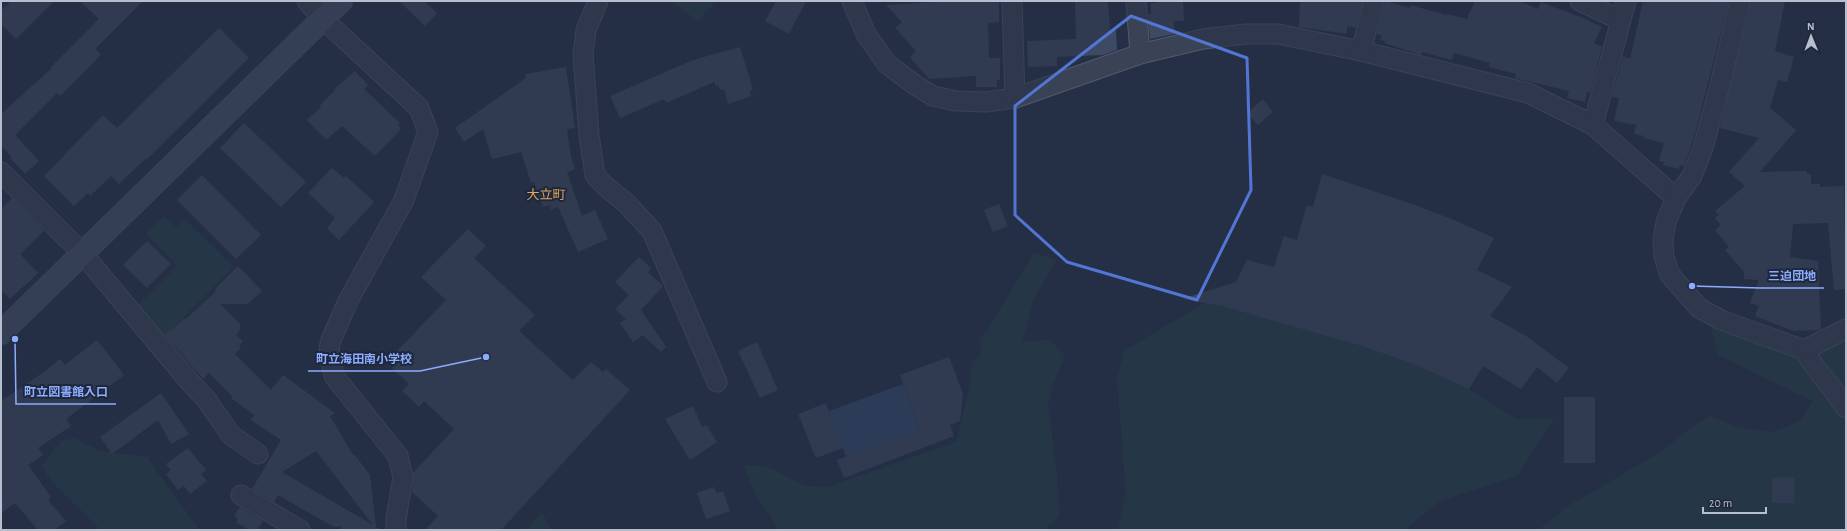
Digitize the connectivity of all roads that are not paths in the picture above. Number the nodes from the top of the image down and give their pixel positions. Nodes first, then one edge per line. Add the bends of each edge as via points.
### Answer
1 (307, 1) edge
2 (341, 1) edge
3 (598, 1) edge
4 (852, 1) edge
5 (1012, 1) edge
6 (1136, 1) edge
7 (1374, 1) edge
8 (1580, 1) edge
9 (1626, 1) edge
10 (1740, 1) edge
11 (323, 18) junction
12 (1620, 20) junction
13 (1361, 51) junction
14 (1140, 54) junction
15 (1015, 98) junction
16 (1593, 125) junction
17 (1, 172) edge
18 (1676, 198) junction
19 (82, 254) junction
20 (1846, 328) edge
21 (1, 334) edge
22 (1804, 350) junction
23 (717, 382) dead end
24 (1846, 408) edge
25 (258, 454) dead end
26 (241, 495) dead end
27 (300, 530) edge
28 (396, 530) edge

1 - 11 street
2 - 11 street
3 - 23 street via 586,30 583,54 589,135 595,175 652,231
4 - 15 street via 866,34 887,64 933,96 956,102 986,102
5 - 15 street
6 - 14 street
7 - 13 street
8 - 12 street
9 - 12 street
10 - 18 street via 1703,148 1692,176
11 - 19 street
11 - 28 street via 419,108 428,132 404,200 348,301 329,348 334,376 398,456 403,477
12 - 16 street
13 - 14 street via 1278,34 1246,34 1202,39
13 - 16 street via 1528,93
14 - 15 street
16 - 18 street
17 - 19 street
18 - 22 street via 1666,222 1663,240 1664,257 1670,275 1699,308 1721,320
19 - 21 street
19 - 25 street via 206,399 231,435
20 - 22 street
22 - 24 street
26 - 27 street

